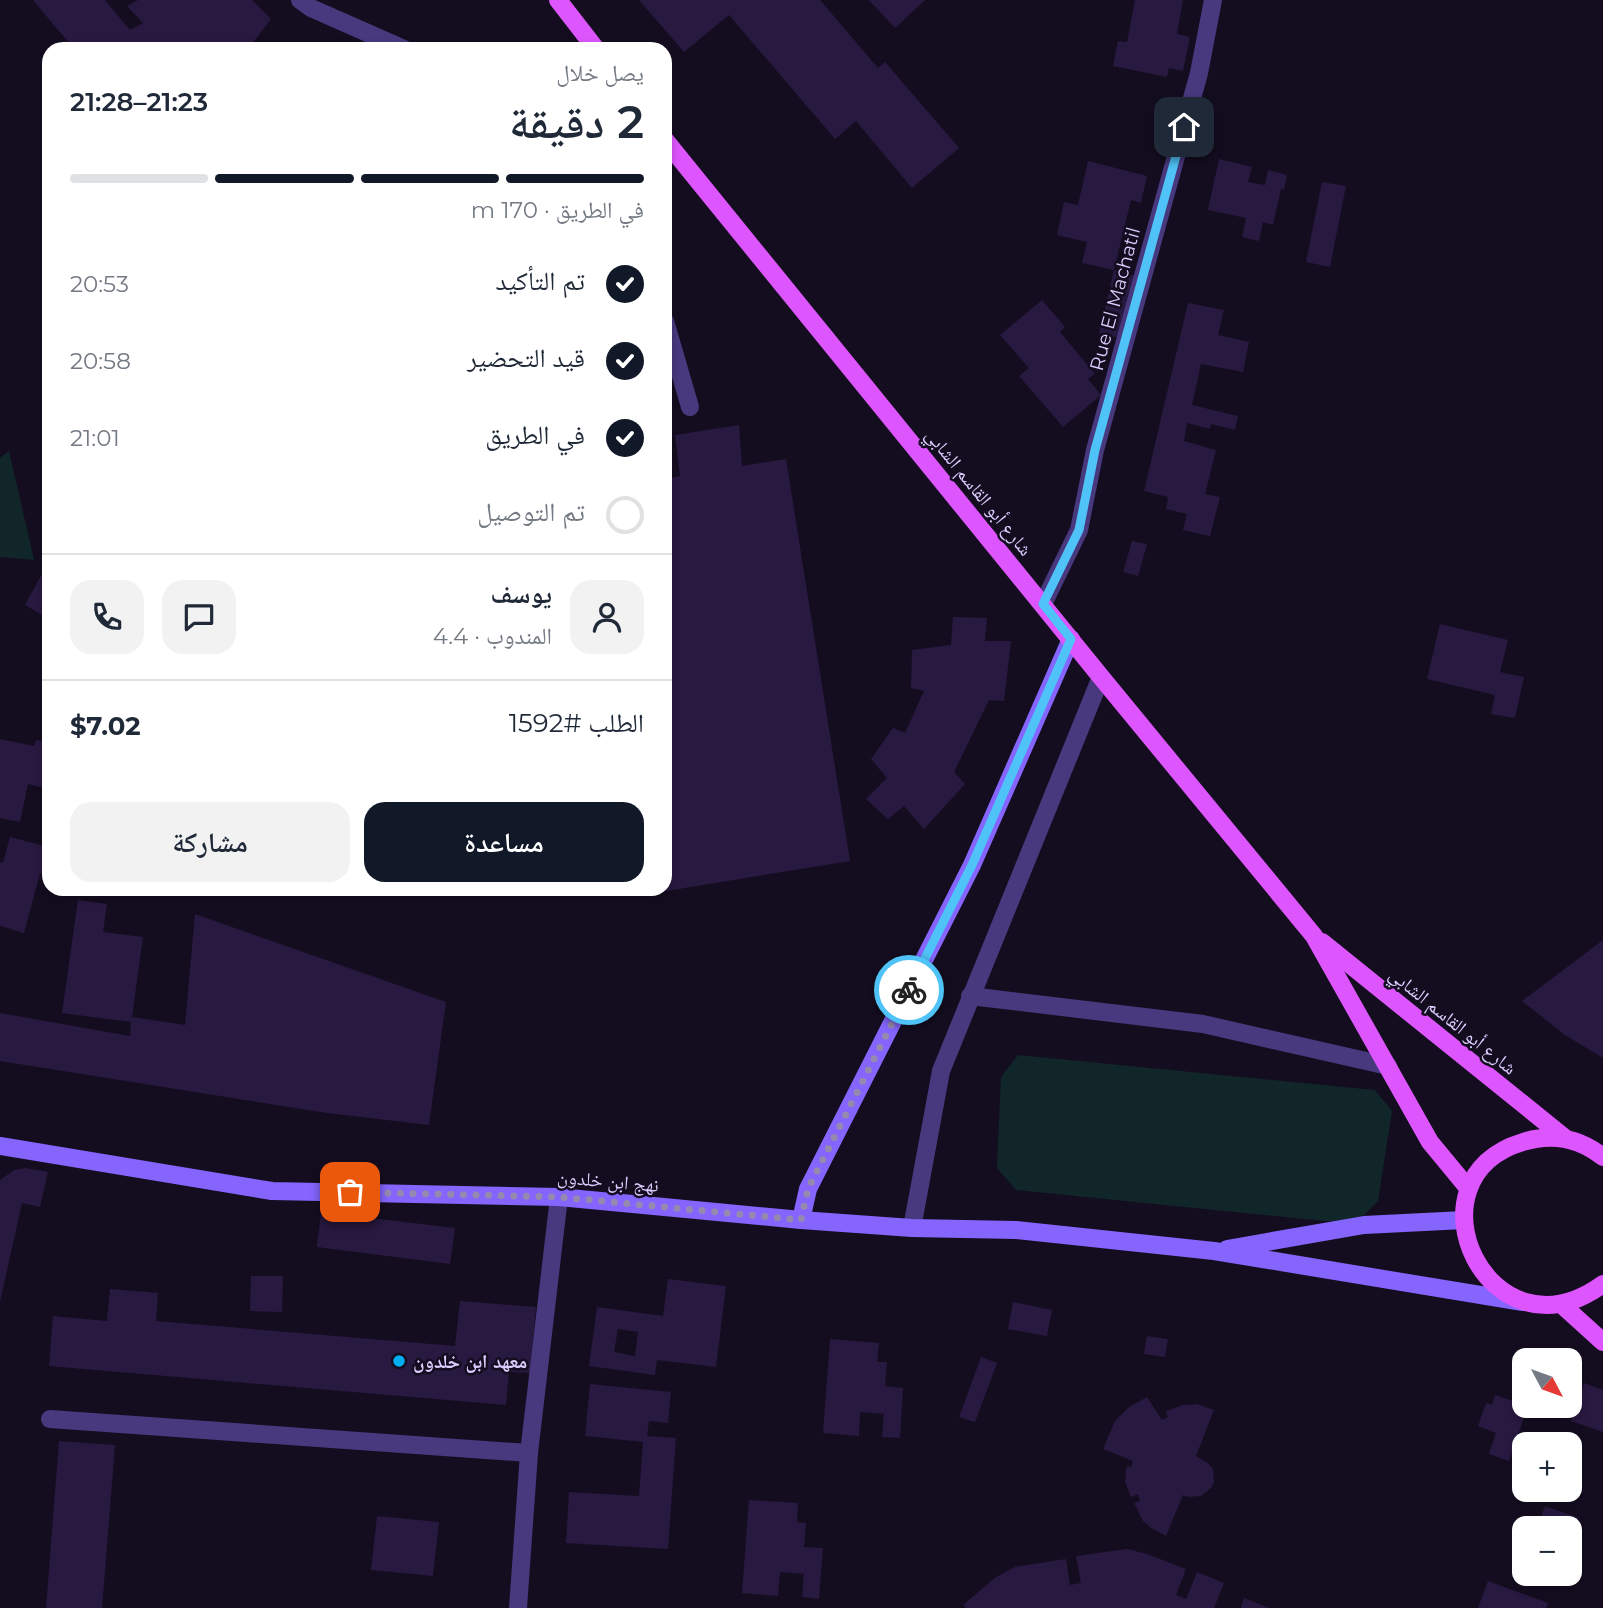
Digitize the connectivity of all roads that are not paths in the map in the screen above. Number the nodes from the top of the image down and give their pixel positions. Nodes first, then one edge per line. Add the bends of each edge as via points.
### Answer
1 (300, 0) edge
2 (558, 0) edge
3 (1213, 0) edge
4 (388, 42) edge
5 (591, 42) edge
6 (672, 148) edge
7 (672, 345) edge
8 (690, 407) dead end
9 (1043, 604) junction
10 (1071, 639) junction
11 (1101, 677) junction
12 (1314, 936) junction
13 (970, 996) junction
14 (1388, 1066) junction
15 (1565, 1138) junction
16 (0, 1146) edge
17 (1603, 1157) edge
18 (1468, 1188) junction
19 (559, 1197) junction
20 (801, 1220) junction
21 (1464, 1220) junction
22 (912, 1228) junction
23 (1214, 1251) junction
24 (1603, 1284) edge
25 (1529, 1303) junction
26 (1560, 1304) junction
27 (1603, 1342) edge
28 (50, 1419) dead end
29 (529, 1453) junction
30 (517, 1608) edge

1 - 4 street
2 - 5 main road
3 - 9 street, Rue El Machatil via 1199,74 1095,450 1079,530
6 - 9 main road, شارع أبو القاسم الشابي
7 - 8 street
9 - 10 main road, شارع أبو القاسم الشابي
10 - 11 main road, شارع أبو القاسم الشابي
10 - 20 street via 972,865 808,1189
11 - 12 main road, شارع أبو القاسم الشابي
11 - 13 street
12 - 14 main road, شارع أبو القاسم الشابي
12 - 15 main road, شارع أبو القاسم الشابي
13 - 14 street via 1203,1024
13 - 22 street via 941,1071
14 - 18 main road, شارع أبو القاسم الشابي via 1430,1142
15 - 17 main road
15 - 18 main road via 1538,1137 1512,1145 1478,1170
16 - 19 street, نهج ابن خلدون via 272,1191
18 - 21 main road
19 - 20 street, نهج ابن خلدون
19 - 29 street
20 - 22 street, نهج ابن خلدون
21 - 23 street via 1364,1225
21 - 25 main road via 1471,1253 1485,1276 1504,1293
22 - 23 street, نهج ابن خلدون via 1016,1230
23 - 25 street
24 - 26 main road via 1586,1296
25 - 26 main road
26 - 27 main road
28 - 29 street
29 - 30 street

